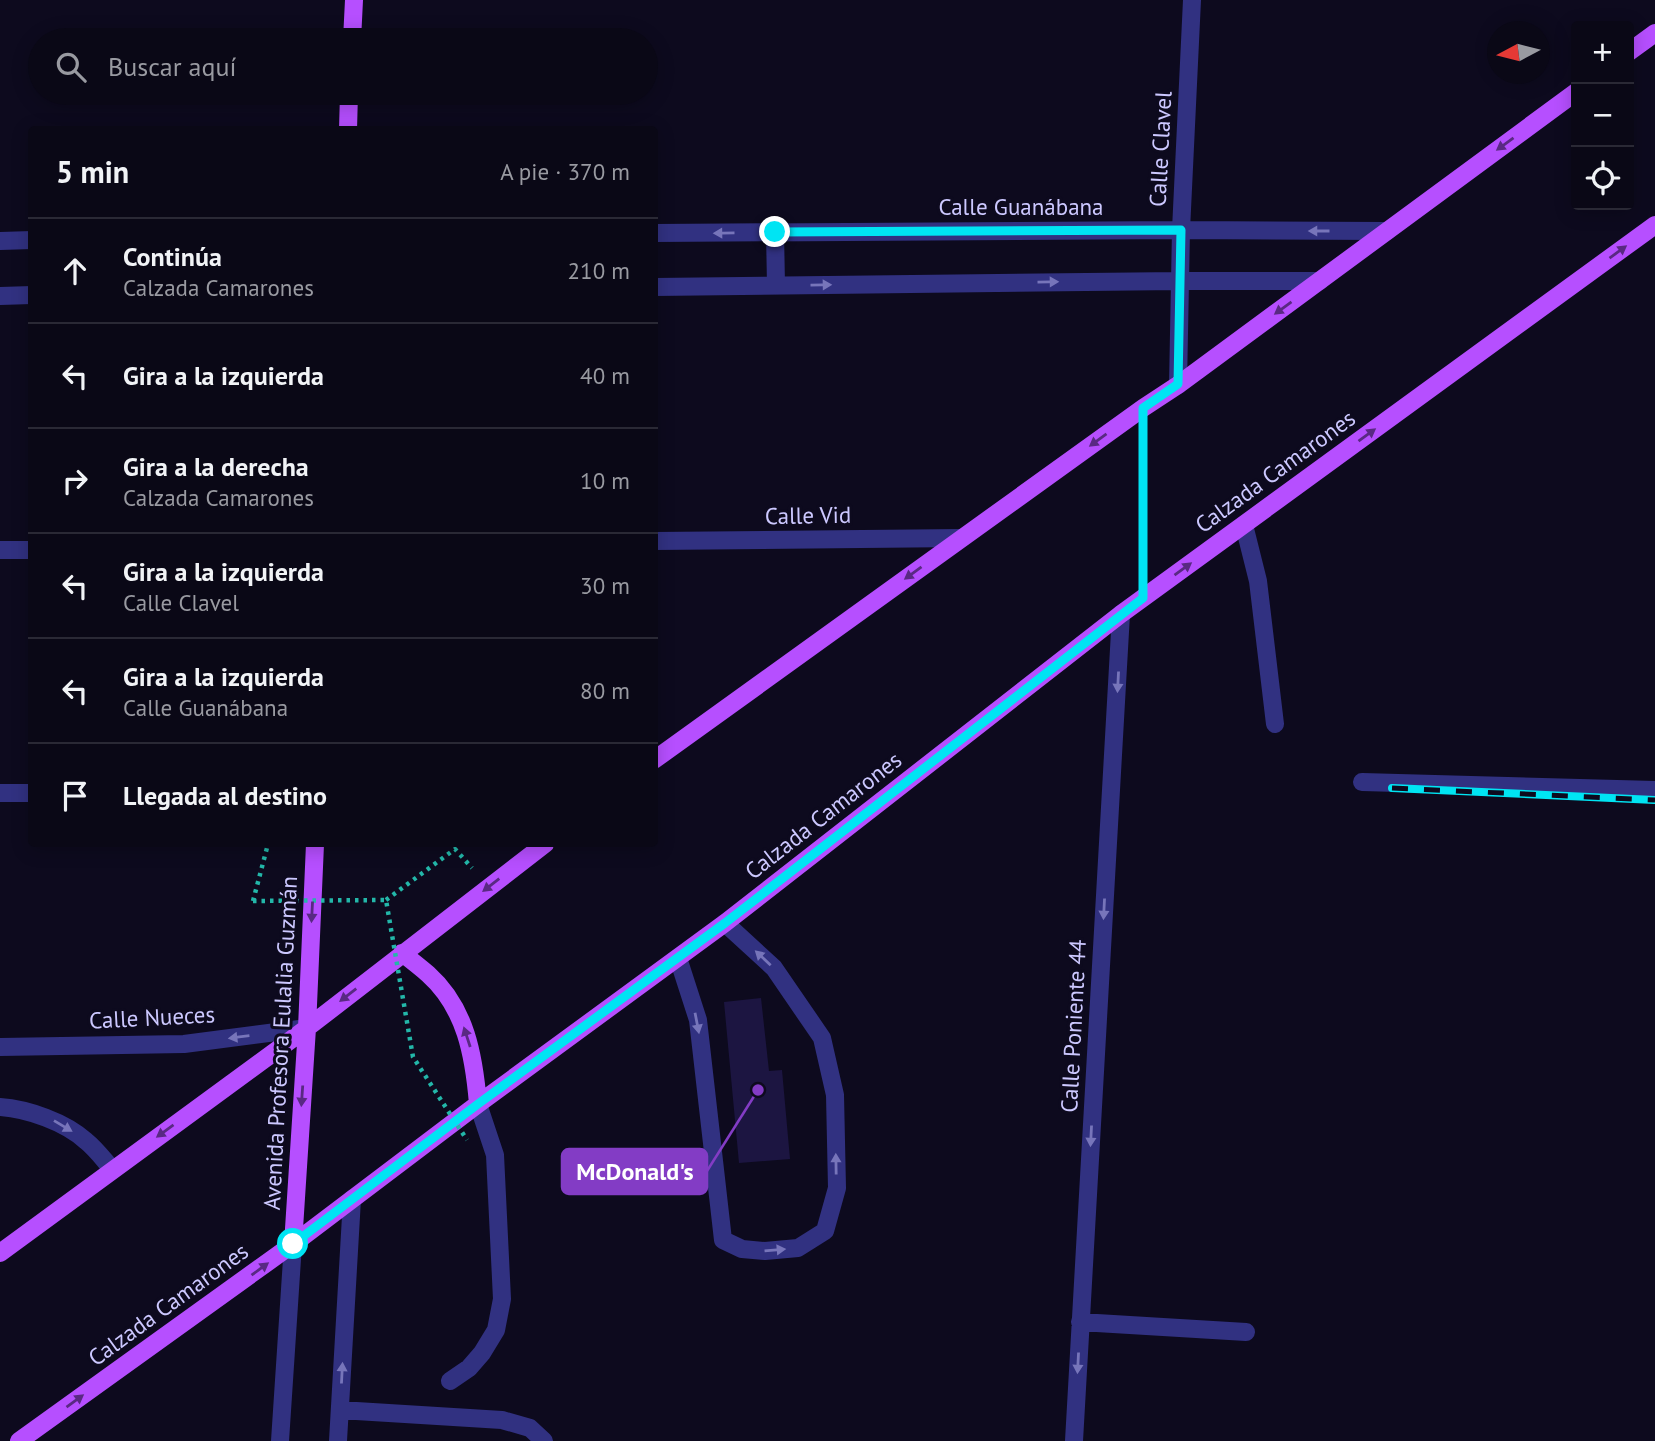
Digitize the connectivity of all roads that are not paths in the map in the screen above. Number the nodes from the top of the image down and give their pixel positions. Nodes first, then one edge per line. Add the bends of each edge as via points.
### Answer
1 (354, 0) edge
2 (1192, 0) edge
3 (353, 28) edge
4 (1655, 33) edge
5 (1634, 48) edge
6 (1571, 96) edge
7 (349, 105) edge
8 (348, 126) edge
9 (1655, 225) edge
10 (1181, 230) junction
11 (1387, 231) junction
12 (775, 232) junction
13 (658, 233) edge
14 (28, 240) edge
15 (0, 241) edge
16 (1179, 281) junction
17 (1320, 281) junction
18 (776, 285) junction
19 (658, 287) edge
20 (28, 295) edge
21 (0, 296) edge
22 (1178, 384) junction
23 (1244, 525) junction
24 (962, 538) junction
25 (658, 541) edge
26 (0, 550) edge
27 (28, 550) edge
28 (1122, 614) junction
29 (1275, 724) dead end
30 (658, 757) edge
31 (1362, 782) dead end
32 (1655, 790) edge
33 (0, 793) edge
34 (28, 793) edge
35 (315, 847) edge
36 (541, 847) edge
37 (725, 923) junction
38 (402, 953) junction
39 (678, 958) junction
40 (307, 1028) junction
41 (0, 1047) edge
42 (478, 1104) junction
43 (0, 1107) edge
44 (112, 1169) junction
45 (352, 1199) junction
46 (293, 1244) junction
47 (0, 1253) edge
48 (1080, 1322) junction
49 (1246, 1332) dead end
50 (450, 1381) dead end
51 (340, 1410) junction
52 (19, 1441) edge
53 (280, 1441) edge
54 (338, 1441) edge
55 (544, 1441) edge
56 (1074, 1441) edge

1 - 3 main road
2 - 10 street, Calle Clavel
4 - 5 main road
6 -> 11 main road
7 - 8 main road
23 -> 9 main road, Calzada Camarones
11 -> 10 street, Calle Guanábana
10 - 12 street, Calle Guanábana
10 - 16 street, Calle Clavel
11 - 17 main road
12 -> 13 street, Calle Guanábana
12 - 18 street
14 - 15 street
16 - 17 street
18 -> 16 street
16 - 22 street, Calle Clavel
17 -> 22 main road
18 - 19 street
20 - 21 street
22 -> 24 main road
28 -> 23 main road, Calzada Camarones
23 - 29 street via 1258,581
24 - 25 street, Calle Vid
24 -> 30 main road
26 - 27 street
28 - 37 main road, Calzada Camarones
28 -> 48 street, Calle Poniente 44
31 - 32 street
33 - 34 street
35 -> 40 main road, Avenida Profesora Eulalia Guzmán
36 -> 38 main road
37 - 39 main road, Calzada Camarones
39 -> 37 street via 698,1020 723,1240 742,1249 797,1248 825,1231 837,1188 835,1095 822,1038 774,968
38 -> 40 main road
42 -> 38 main road via 468,1035 453,1003 430,975
39 - 42 main road, Calzada Camarones
40 -> 41 street, Calle Nueces via 184,1044
40 -> 44 main road
40 -> 46 main road, Avenida Profesora Eulalia Guzmán
42 - 45 main road, Calzada Camarones
42 - 50 street via 495,1155 502,1299 496,1330 482,1353
43 -> 44 street via 52,1120 85,1140
44 - 47 main road
45 - 46 main road, Calzada Camarones
51 -> 45 street
52 -> 46 main road, Calzada Camarones
46 - 53 street
48 - 49 street
48 -> 56 street, Calle Poniente 44
51 - 54 street
51 - 55 street via 502,1420 530,1428

